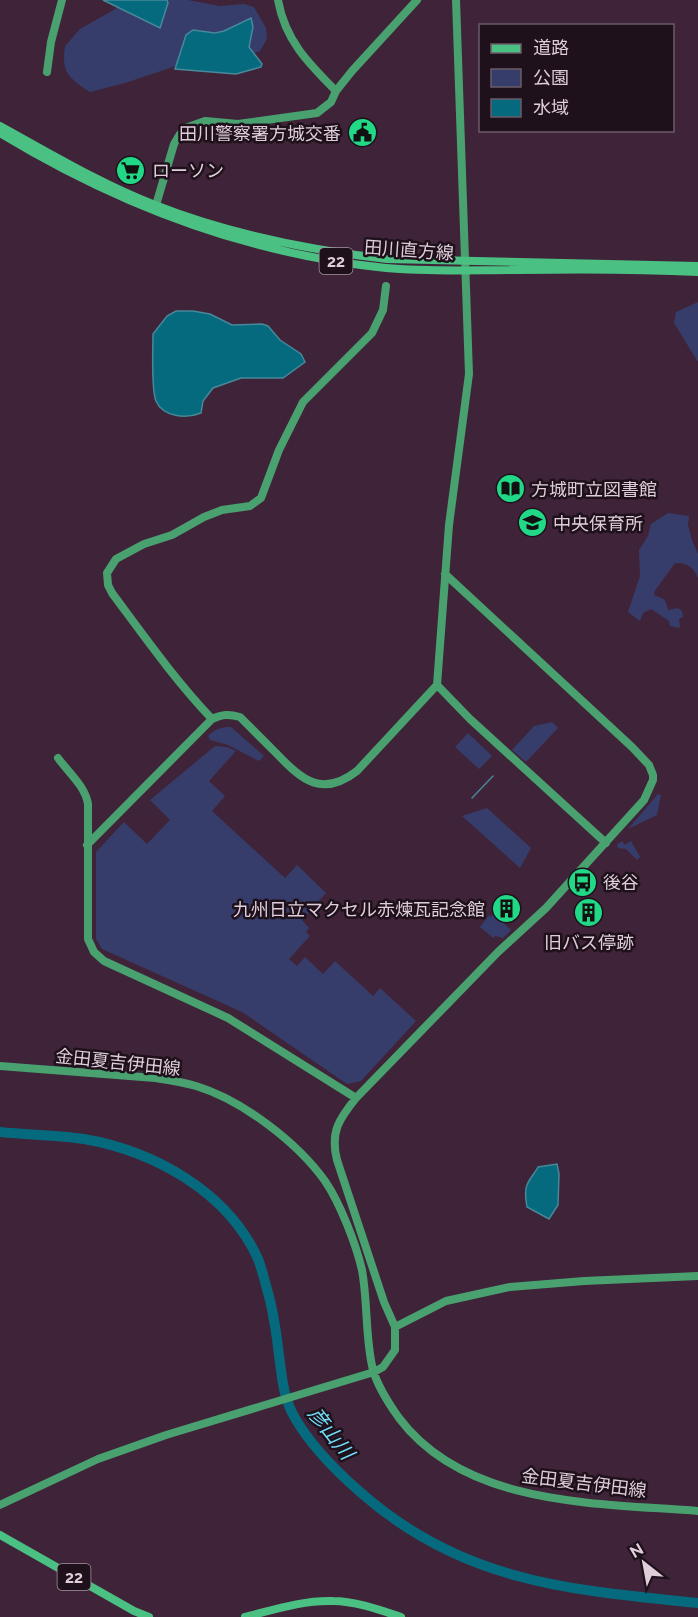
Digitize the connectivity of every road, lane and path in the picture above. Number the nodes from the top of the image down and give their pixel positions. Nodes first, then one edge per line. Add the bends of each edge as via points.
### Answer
1 (62, 0) edge
2 (278, 0) edge
3 (417, 0) edge
4 (456, 0) edge
5 (47, 72) dead end
6 (336, 91) junction
7 (0, 126) edge
8 (0, 133) edge
9 (156, 206) junction
10 (466, 266) junction
11 (698, 266) edge
12 (698, 272) edge
13 (386, 286) dead end
14 (445, 574) junction
15 (437, 685) junction
16 (213, 719) junction
17 (58, 758) dead end
18 (606, 843) junction
19 (87, 845) junction
20 (0, 1066) edge
21 (356, 1098) junction
22 (698, 1276) edge
23 (395, 1328) junction
24 (370, 1373) junction
25 (0, 1505) edge
26 (698, 1511) edge
27 (0, 1535) edge
28 (149, 1617) edge
29 (245, 1617) edge
30 (401, 1617) edge

1 - 5 street
2 - 6 street via 281,20 291,40
3 - 6 street
4 - 10 street
6 - 9 street via 331,102 317,113 238,124 205,121 188,127 174,144
7 - 9 main road, 田川直方線 / 22 via 104,183
8 - 10 main road, 田川直方線 / 22 via 106,191 157,213 231,236 320,258 386,268
9 - 10 main road, 田川直方線 / 22 via 232,230 343,254
10 - 11 main road, 田川直方線 / 22
10 - 12 main road, 田川直方線 / 22
10 - 14 street via 469,374
13 - 16 street via 383,310 372,333 303,402 261,498 250,506 222,510 144,544 116,560 107,573 112,593 181,685
14 - 15 street
14 - 18 street via 649,765 653,780 649,793
15 - 16 street via 357,771 333,783 314,783 298,775 240,717 229,714
15 - 18 street
16 - 19 street
17 - 19 street via 87,795
18 - 21 street
19 - 21 street via 88,939 96,956 228,1018
20 - 24 street, 金田夏吉伊田線 via 155,1078 198,1087 235,1103 272,1128 325,1182 359,1256 365,1284
21 - 23 street via 336,1127 334,1148
22 - 23 street via 510,1287 446,1301
23 - 24 street via 395,1350 383,1367
24 - 25 street via 98,1459
24 - 26 street, 金田夏吉伊田線 via 390,1406 420,1442 447,1463 482,1480 565,1500
27 - 28 main road, 22
29 - 30 main road via 334,1600

